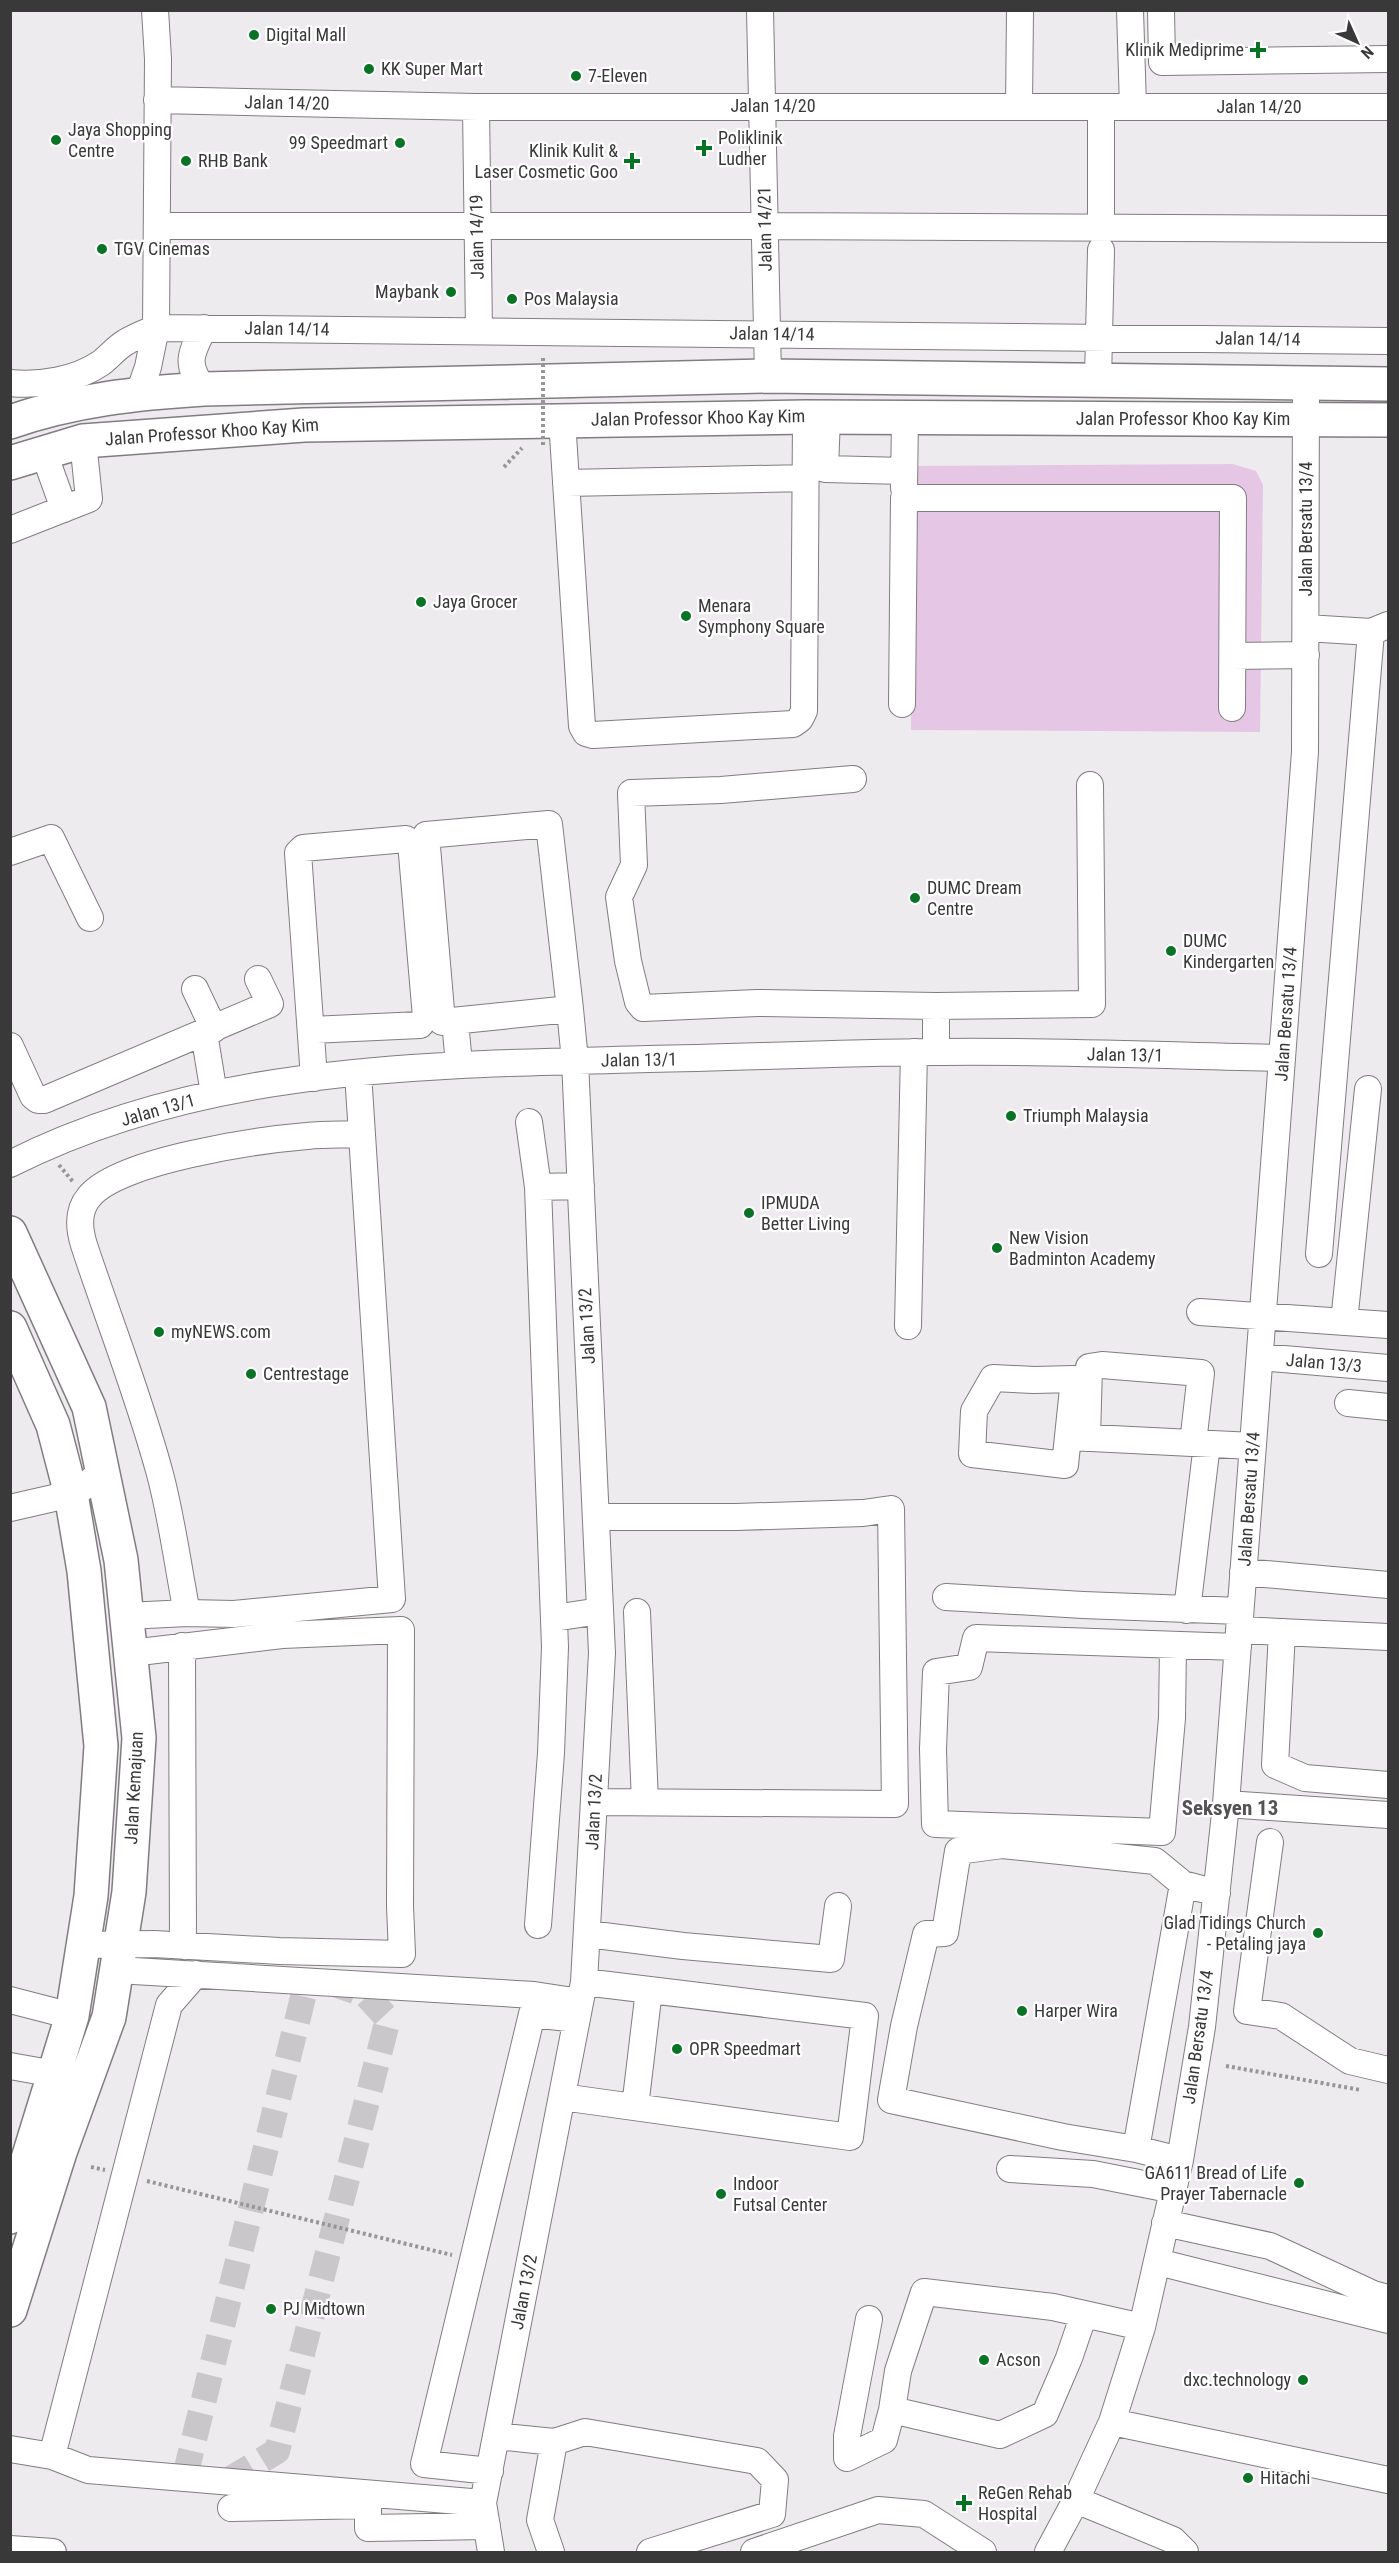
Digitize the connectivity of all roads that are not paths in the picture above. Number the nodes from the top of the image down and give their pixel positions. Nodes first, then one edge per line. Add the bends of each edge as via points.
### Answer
1 (141, 10) edge
2 (155, 10) edge
3 (760, 10) edge
4 (1020, 10) edge
5 (1130, 10) edge
6 (1161, 10) edge
7 (158, 59) junction
8 (1389, 59) edge
9 (157, 100) junction
10 (476, 106) junction
11 (762, 106) junction
12 (1019, 107) junction
13 (1101, 107) junction
14 (1133, 107) junction
15 (1389, 107) edge
16 (157, 226) junction
17 (765, 226) junction
18 (477, 227) junction
19 (1389, 230) edge
20 (1101, 239) junction
21 (156, 328) junction
22 (204, 328) junction
23 (479, 331) junction
24 (767, 334) junction
25 (1100, 338) junction
26 (1389, 341) edge
27 (768, 376) junction
28 (1098, 380) junction
29 (1306, 382) junction
30 (10, 383) edge
31 (1389, 384) edge
32 (204, 389) junction
33 (139, 393) junction
34 (816, 417) junction
35 (904, 417) junction
36 (562, 420) junction
37 (1306, 420) junction
38 (1389, 420) edge
39 (10, 422) edge
40 (82, 441) junction
41 (44, 453) junction
42 (10, 463) edge
43 (904, 471) junction
44 (806, 478) junction
45 (566, 483) junction
46 (904, 498) junction
47 (64, 509) junction
48 (10, 530) edge
49 (1306, 628) junction
50 (1380, 628) edge
51 (1306, 655) junction
52 (1233, 656) junction
53 (902, 704) dead end
54 (1232, 708) dead end
55 (853, 779) dead end
56 (1090, 785) dead end
57 (10, 852) edge
58 (90, 918) dead end
59 (258, 979) dead end
60 (195, 989) dead end
61 (936, 1006) junction
62 (570, 1009) junction
63 (455, 1021) junction
64 (311, 1030) junction
65 (209, 1031) junction
66 (10, 1046) edge
67 (925, 1052) junction
68 (1282, 1058) junction
69 (575, 1061) junction
70 (459, 1065) junction
71 (358, 1072) junction
72 (314, 1078) junction
73 (1368, 1089) dead end
74 (214, 1094) junction
75 (529, 1122) dead end
76 (362, 1134) junction
77 (10, 1164) edge
78 (581, 1186) junction
79 (538, 1187) junction
80 (10, 1233) edge
81 (1319, 1254) dead end
82 (1200, 1312) dead end
83 (1263, 1316) junction
84 (1344, 1322) junction
85 (1389, 1325) edge
86 (908, 1326) dead end
87 (10, 1328) edge
88 (1260, 1357) junction
89 (1389, 1368) edge
90 (1348, 1403) dead end
91 (1389, 1407) edge
92 (1077, 1437) junction
93 (1200, 1443) junction
94 (1253, 1446) junction
95 (104, 1470) junction
96 (71, 1494) junction
97 (10, 1508) edge
98 (596, 1517) junction
99 (1243, 1572) junction
100 (1389, 1586) edge
101 (946, 1597) dead end
102 (1187, 1610) junction
103 (600, 1611) junction
104 (637, 1612) dead end
105 (187, 1613) junction
106 (127, 1616) junction
107 (554, 1618) junction
108 (1239, 1629) junction
109 (1282, 1632) junction
110 (1389, 1637) edge
111 (1173, 1646) junction
112 (158, 1649) junction
113 (1389, 1785) edge
114 (595, 1802) junction
115 (645, 1802) junction
116 (1226, 1804) junction
117 (1389, 1815) edge
118 (1270, 1842) dead end
119 (1184, 1884) junction
120 (1217, 1893) junction
121 (838, 1906) dead end
122 (538, 1925) dead end
123 (588, 1934) junction
124 (83, 1945) junction
125 (178, 1945) junction
126 (119, 1958) junction
127 (150, 1971) junction
128 (196, 1974) junction
129 (649, 1990) junction
130 (10, 2000) edge
131 (580, 2001) junction
132 (169, 2005) junction
133 (72, 2016) junction
134 (10, 2066) edge
135 (1389, 2070) edge
136 (55, 2074) junction
137 (562, 2097) junction
138 (634, 2107) junction
139 (1136, 2149) junction
140 (1180, 2160) junction
141 (1010, 2169) dead end
142 (1174, 2190) junction
143 (10, 2217) edge
144 (1165, 2223) junction
145 (1158, 2262) junction
146 (1389, 2298) edge
147 (10, 2310) edge
148 (1084, 2314) junction
149 (869, 2319) dead end
150 (1389, 2320) edge
151 (1142, 2327) junction
152 (892, 2410) junction
153 (1112, 2422) junction
154 (496, 2436) junction
155 (554, 2442) junction
156 (10, 2449) edge
157 (52, 2456) junction
158 (490, 2471) junction
159 (1389, 2480) edge
160 (1076, 2500) junction
161 (231, 2508) dead end
162 (485, 2514) junction
163 (10, 2549) edge
164 (53, 2553) edge
165 (491, 2553) edge
166 (551, 2553) edge
167 (650, 2553) edge
168 (754, 2553) edge
169 (983, 2553) edge
170 (1048, 2553) edge
171 (1185, 2553) edge

1 - 7 street
2 - 7 street
3 - 11 street, Jalan 14/21
4 - 12 street
5 - 14 street
6 - 8 street via 1161,62
7 - 9 street
9 - 10 street, Jalan 14/20
9 - 16 street
10 - 11 street, Jalan 14/20
10 - 18 street, Jalan 14/19
11 - 12 street, Jalan 14/20
11 - 17 street, Jalan 14/21
12 - 13 street, Jalan 14/20
13 - 14 street, Jalan 14/20
13 - 20 street
14 - 15 street, Jalan 14/20
16 - 18 street
16 - 21 street
17 - 18 street
17 - 20 street
17 - 24 street, Jalan 14/21
18 - 23 street, Jalan 14/19
19 - 20 street
20 - 25 street
21 - 22 street, Jalan 14/14
21 - 30 street via 125,342 98,365 83,372 54,382
21 - 33 street
22 - 23 street, Jalan 14/14
22 - 32 street via 190,361 194,376
23 - 24 street, Jalan 14/14
24 - 25 street, Jalan 14/14
24 - 27 street, Jalan 14/21
25 - 26 street, Jalan 14/14
25 - 28 street
27 - 28 main road, Jalan Professor Khoo Kay Kim
27 - 32 main road, Jalan Professor Khoo Kay Kim
28 - 29 main road, Jalan Professor Khoo Kay Kim
29 - 31 main road, Jalan Professor Khoo Kay Kim
29 - 37 street, Jalan Bersatu 13/4
32 - 33 main road, Jalan Professor Khoo Kay Kim
33 - 39 main road, Jalan Professor Khoo Kay Kim via 69,405
34 - 35 main road, Jalan Professor Khoo Kay Kim
34 - 36 main road, Jalan Professor Khoo Kay Kim
34 - 43 street via 825,469
34 - 44 street
35 - 37 main road, Jalan Professor Khoo Kay Kim
35 - 43 street
36 - 40 main road, Jalan Professor Khoo Kay Kim via 304,425
36 - 45 street
37 - 38 main road, Jalan Professor Khoo Kay Kim
37 - 49 street, Jalan Bersatu 13/4
40 - 41 main road, Jalan Professor Khoo Kay Kim
40 - 47 street via 89,499
41 - 42 main road, Jalan Professor Khoo Kay Kim
41 - 47 street
43 - 46 street
44 - 45 street
44 - 45 street via 804,711 800,719 793,724 593,735 582,726
46 - 52 street via 1233,498
46 - 53 street
47 - 48 street
49 - 50 street
49 - 51 street, Jalan Bersatu 13/4
50 - 81 street
51 - 52 street
51 - 68 street, Jalan Bersatu 13/4 via 1305,752
52 - 54 street
55 - 61 street via 631,794 634,865 619,897 638,1002 643,1008 757,1003
56 - 61 street via 1092,1004
57 - 58 street via 51,838
59 - 65 street via 270,1004
60 - 65 street
61 - 67 street
62 - 63 street
62 - 63 street, Jalan 13/2 via 549,824 426,836 442,1022
62 - 69 street, Jalan 13/2
63 - 70 street
64 - 64 street via 420,1025 426,1017 411,843 406,839 303,848 298,853
64 - 72 street
65 - 66 street via 44,1100 33,1096
65 - 74 street
67 - 68 street, Jalan 13/1
67 - 69 street, Jalan 13/1
67 - 86 street
68 - 83 street, Jalan Bersatu 13/4
69 - 70 street, Jalan 13/1
69 - 78 street, Jalan 13/2
70 - 71 street, Jalan 13/1
71 - 72 street, Jalan 13/1
71 - 76 street
72 - 74 street, Jalan 13/1
73 - 84 street
74 - 77 street, Jalan 13/1 via 145,1112
75 - 79 street
76 - 105 street via 392,1599 234,1614
76 - 105 street via 307,1136 199,1152 136,1170 112,1180 88,1197 80,1218 79,1230 160,1476
78 - 79 street
78 - 98 street, Jalan 13/2
79 - 107 street
80 - 95 main road, Jalan Kemajuan via 89,1407
82 - 83 street
83 - 84 street
83 - 88 street, Jalan Bersatu 13/4
84 - 85 street
87 - 96 main road, Jalan Kemajuan via 53,1425
88 - 89 street, Jalan 13/3
88 - 94 street, Jalan Bersatu 13/4
90 - 91 street
92 - 92 street via 1065,1464 972,1454 974,1411 993,1378 1074,1379
92 - 93 street
92 - 93 street via 1089,1367 1102,1365 1201,1373
93 - 94 street
93 - 102 street
94 - 99 street, Jalan Bersatu 13/4
95 - 96 street
95 - 106 main road, Jalan Kemajuan
96 - 97 street
96 - 124 main road, Jalan Kemajuan via 84,1571 101,1746 91,1896
98 - 103 street, Jalan 13/2
98 - 115 street via 863,1514 891,1509 895,1804
99 - 100 street
99 - 108 street, Jalan Bersatu 13/4
101 - 102 street
102 - 108 street
103 - 107 street
103 - 114 street, Jalan 13/2 via 602,1653
104 - 115 street
105 - 106 street
106 - 112 main road, Jalan Kemajuan
107 - 122 street via 551,1753
108 - 109 street
108 - 111 street
108 - 116 street, Jalan Bersatu 13/4
109 - 110 street
109 - 113 street via 1275,1765 1305,1778
111 - 111 street via 976,1638 969,1667 936,1671 935,1824 1162,1832 1172,1718
112 - 125 street
112 - 125 street via 282,1635 401,1630 402,1954
112 - 126 main road, Jalan Kemajuan via 139,1738 129,1893
114 - 115 street
114 - 123 street, Jalan 13/2
116 - 117 street
116 - 120 street, Jalan Bersatu 13/4
118 - 135 street via 1247,2011 1281,2016 1350,2061
119 - 120 street
119 - 139 street
119 - 139 street via 1155,1861 1002,1845 958,1851 945,1933 926,1934 904,2025 891,2100
120 - 140 street, Jalan Bersatu 13/4 via 1202,2027
121 - 123 street via 831,1959
123 - 131 street, Jalan 13/2
124 - 126 street
124 - 133 main road, Jalan Kemajuan
125 - 126 street
126 - 127 street
126 - 147 main road, Jalan Kemajuan via 109,2017 60,2152
127 - 128 street
127 - 132 street
128 - 131 street
128 - 132 street
129 - 131 street
129 - 138 street
129 - 138 street via 865,2016 850,2137
130 - 133 street
131 - 137 street, Jalan 13/2
131 - 158 street via 532,2014 424,2464
132 - 157 street
133 - 136 main road, Jalan Kemajuan
134 - 136 street
136 - 143 main road, Jalan Kemajuan
137 - 138 street
137 - 154 street, Jalan 13/2
139 - 140 street
140 - 142 street, Jalan Bersatu 13/4
141 - 142 street via 1093,2174
142 - 144 street, Jalan Bersatu 13/4
144 - 145 street, Jalan Bersatu 13/4
144 - 146 street via 1270,2246 1372,2294
145 - 150 street
145 - 151 street, Jalan Bersatu 13/4
148 - 151 street
148 - 152 street via 1045,2414 1000,2435
148 - 152 street via 924,2292 898,2372
149 - 152 street via 847,2436 847,2458 884,2440
151 - 153 street, Jalan Bersatu 13/4
153 - 159 street
153 - 160 street, Jalan Bersatu 13/4
154 - 155 street
154 - 158 street, Jalan 13/2
155 - 166 street via 540,2520
155 - 167 street via 585,2432 757,2461 775,2480 772,2514
156 - 157 street
157 - 162 street via 88,2470
158 - 162 street, Jalan 13/2
160 - 170 street, Jalan Bersatu 13/4
160 - 171 street via 1173,2540
161 - 162 street via 368,2505 368,2528
162 - 165 street, Jalan 13/2
163 - 164 street
168 - 169 street via 878,2510 924,2514

